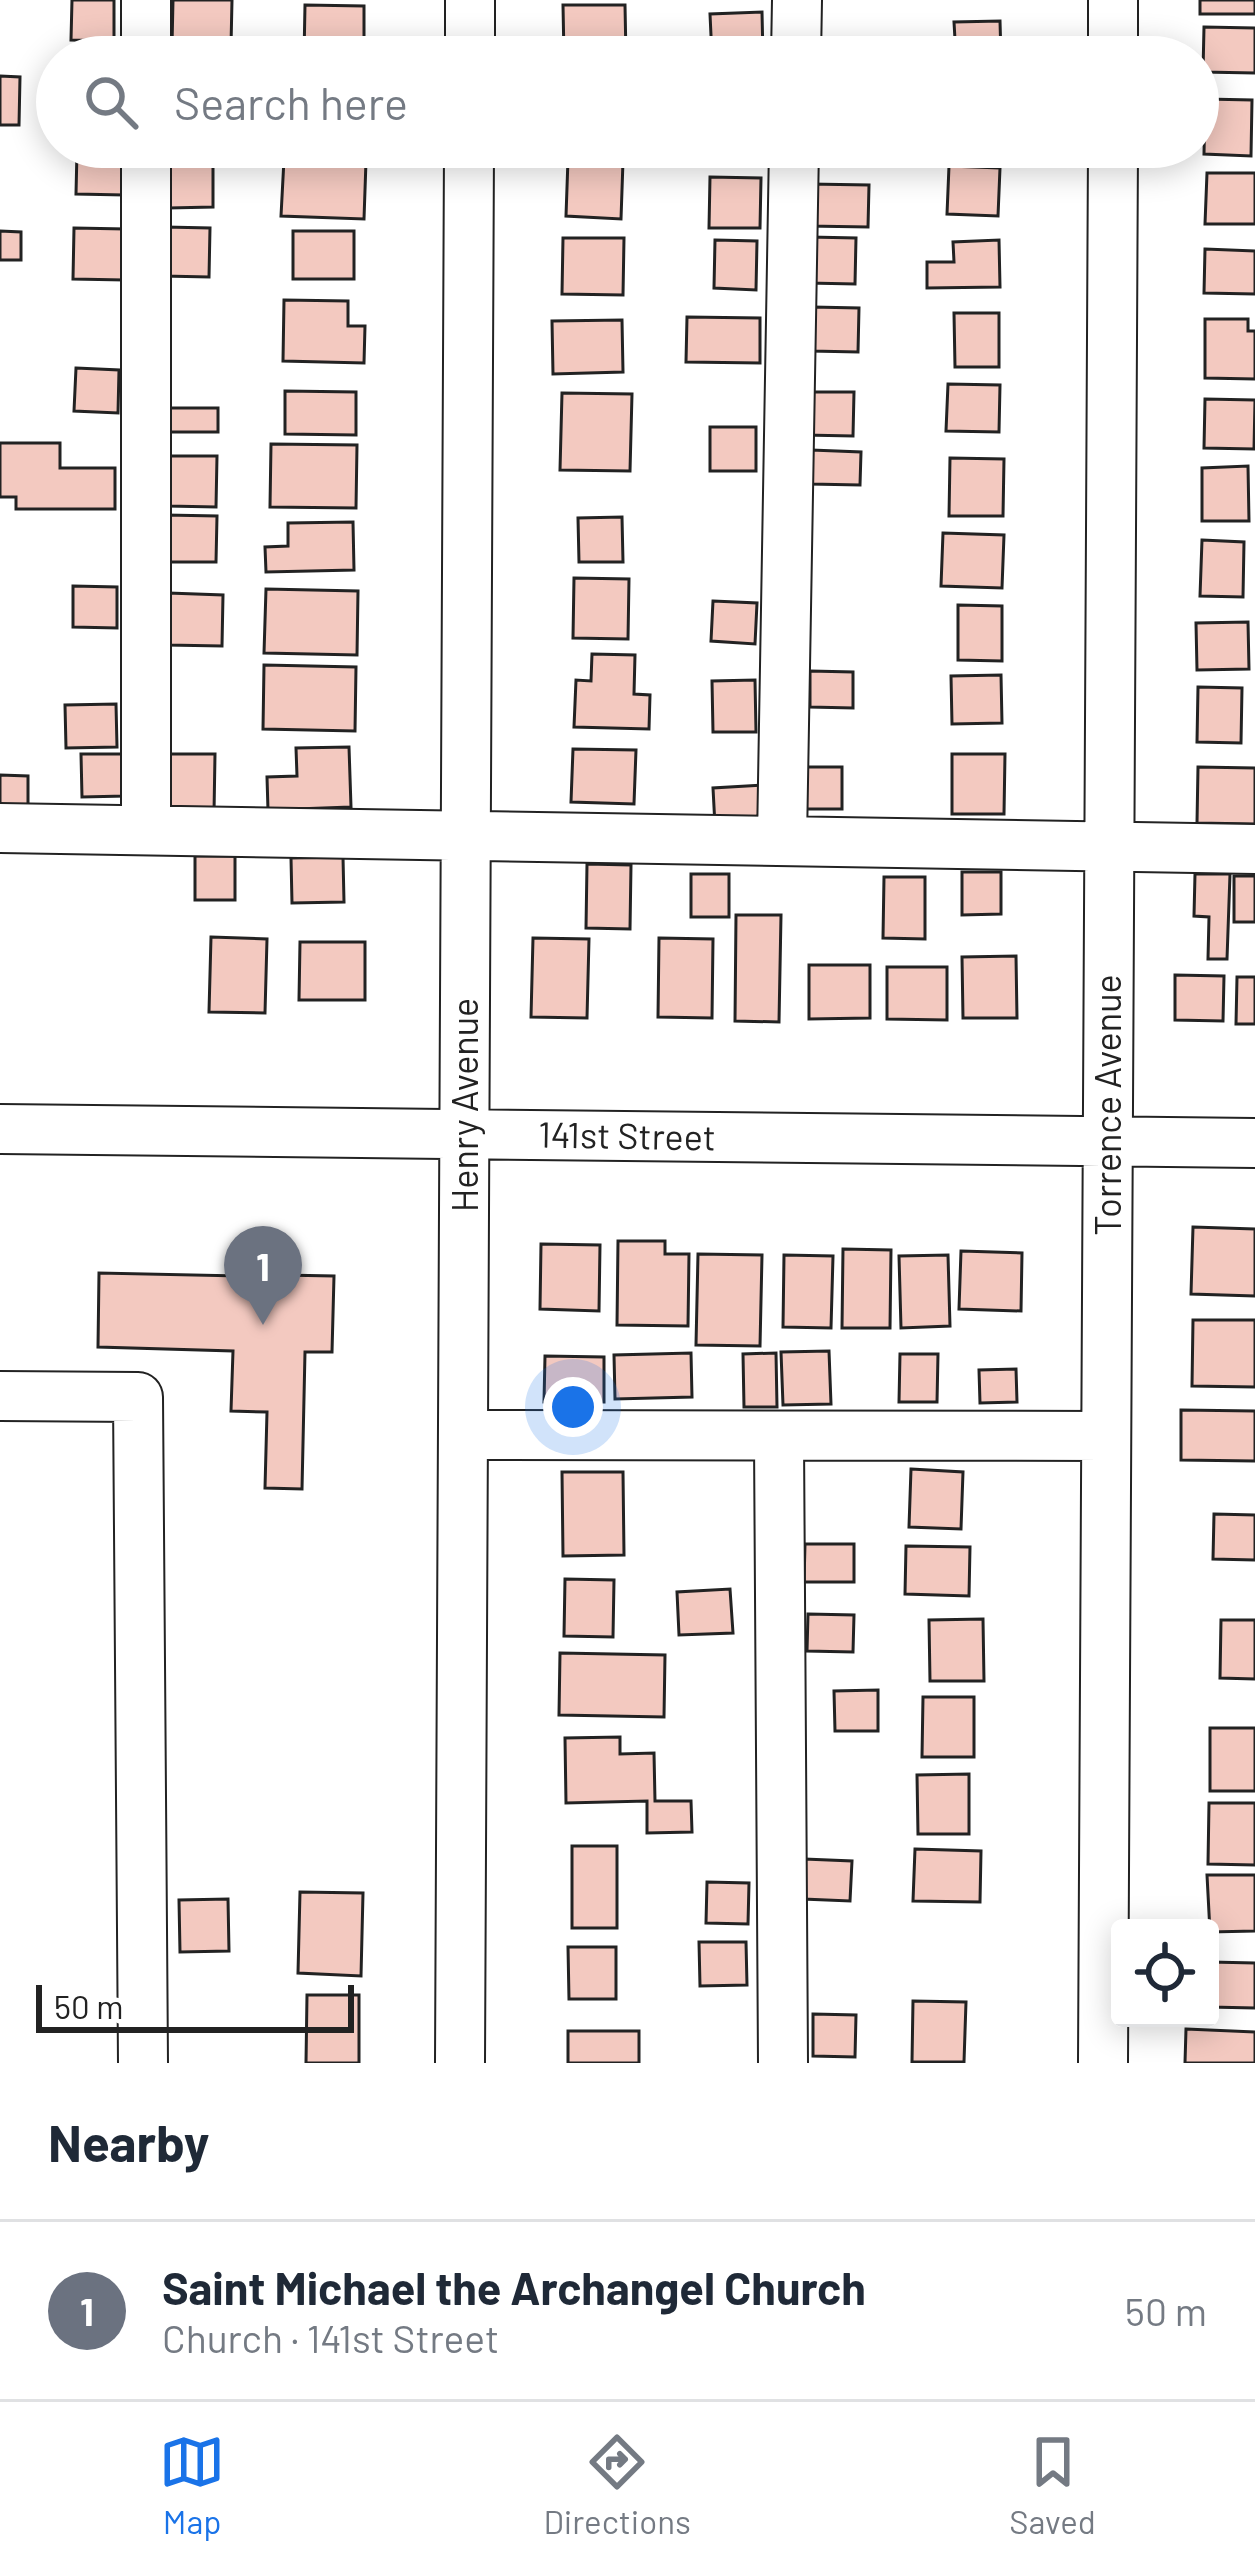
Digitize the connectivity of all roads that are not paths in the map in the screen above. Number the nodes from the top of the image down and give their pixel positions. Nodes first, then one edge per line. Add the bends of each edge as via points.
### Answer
1 (146, 0) edge
2 (470, 0) edge
3 (796, 0) edge
4 (1113, 0) edge
5 (146, 36) edge
6 (470, 36) edge
7 (796, 36) edge
8 (1113, 36) edge
9 (146, 168) edge
10 (469, 168) edge
11 (794, 168) edge
12 (1112, 168) edge
13 (0, 828) edge
14 (146, 830) junction
15 (466, 836) junction
16 (782, 841) junction
17 (1109, 846) junction
18 (1255, 849) edge
19 (0, 1129) edge
20 (465, 1134) junction
21 (1108, 1141) junction
22 (1255, 1143) edge
23 (0, 1396) edge
24 (463, 1435) junction
25 (1106, 1436) junction
26 (779, 1439) junction
27 (143, 2063) edge
28 (460, 2063) edge
29 (783, 2063) edge
30 (1103, 2063) edge

1 - 5 street
2 - 6 street
3 - 7 street
4 - 8 street
9 - 14 street
10 - 15 street, Henry Avenue
11 - 16 street
12 - 17 street, Torrence Avenue
13 - 14 street
14 - 15 street
15 - 16 street
15 - 20 street, Henry Avenue
16 - 17 street
17 - 18 street
17 - 21 street, Torrence Avenue
19 - 20 street, 141st Street
20 - 21 street, 141st Street
20 - 24 street, Henry Avenue
21 - 22 street, 141st Street
21 - 25 street, Torrence Avenue
23 - 27 street via 138,1397
24 - 26 street
24 - 28 street, Henry Avenue
25 - 26 street
25 - 30 street, Torrence Avenue
26 - 29 street

